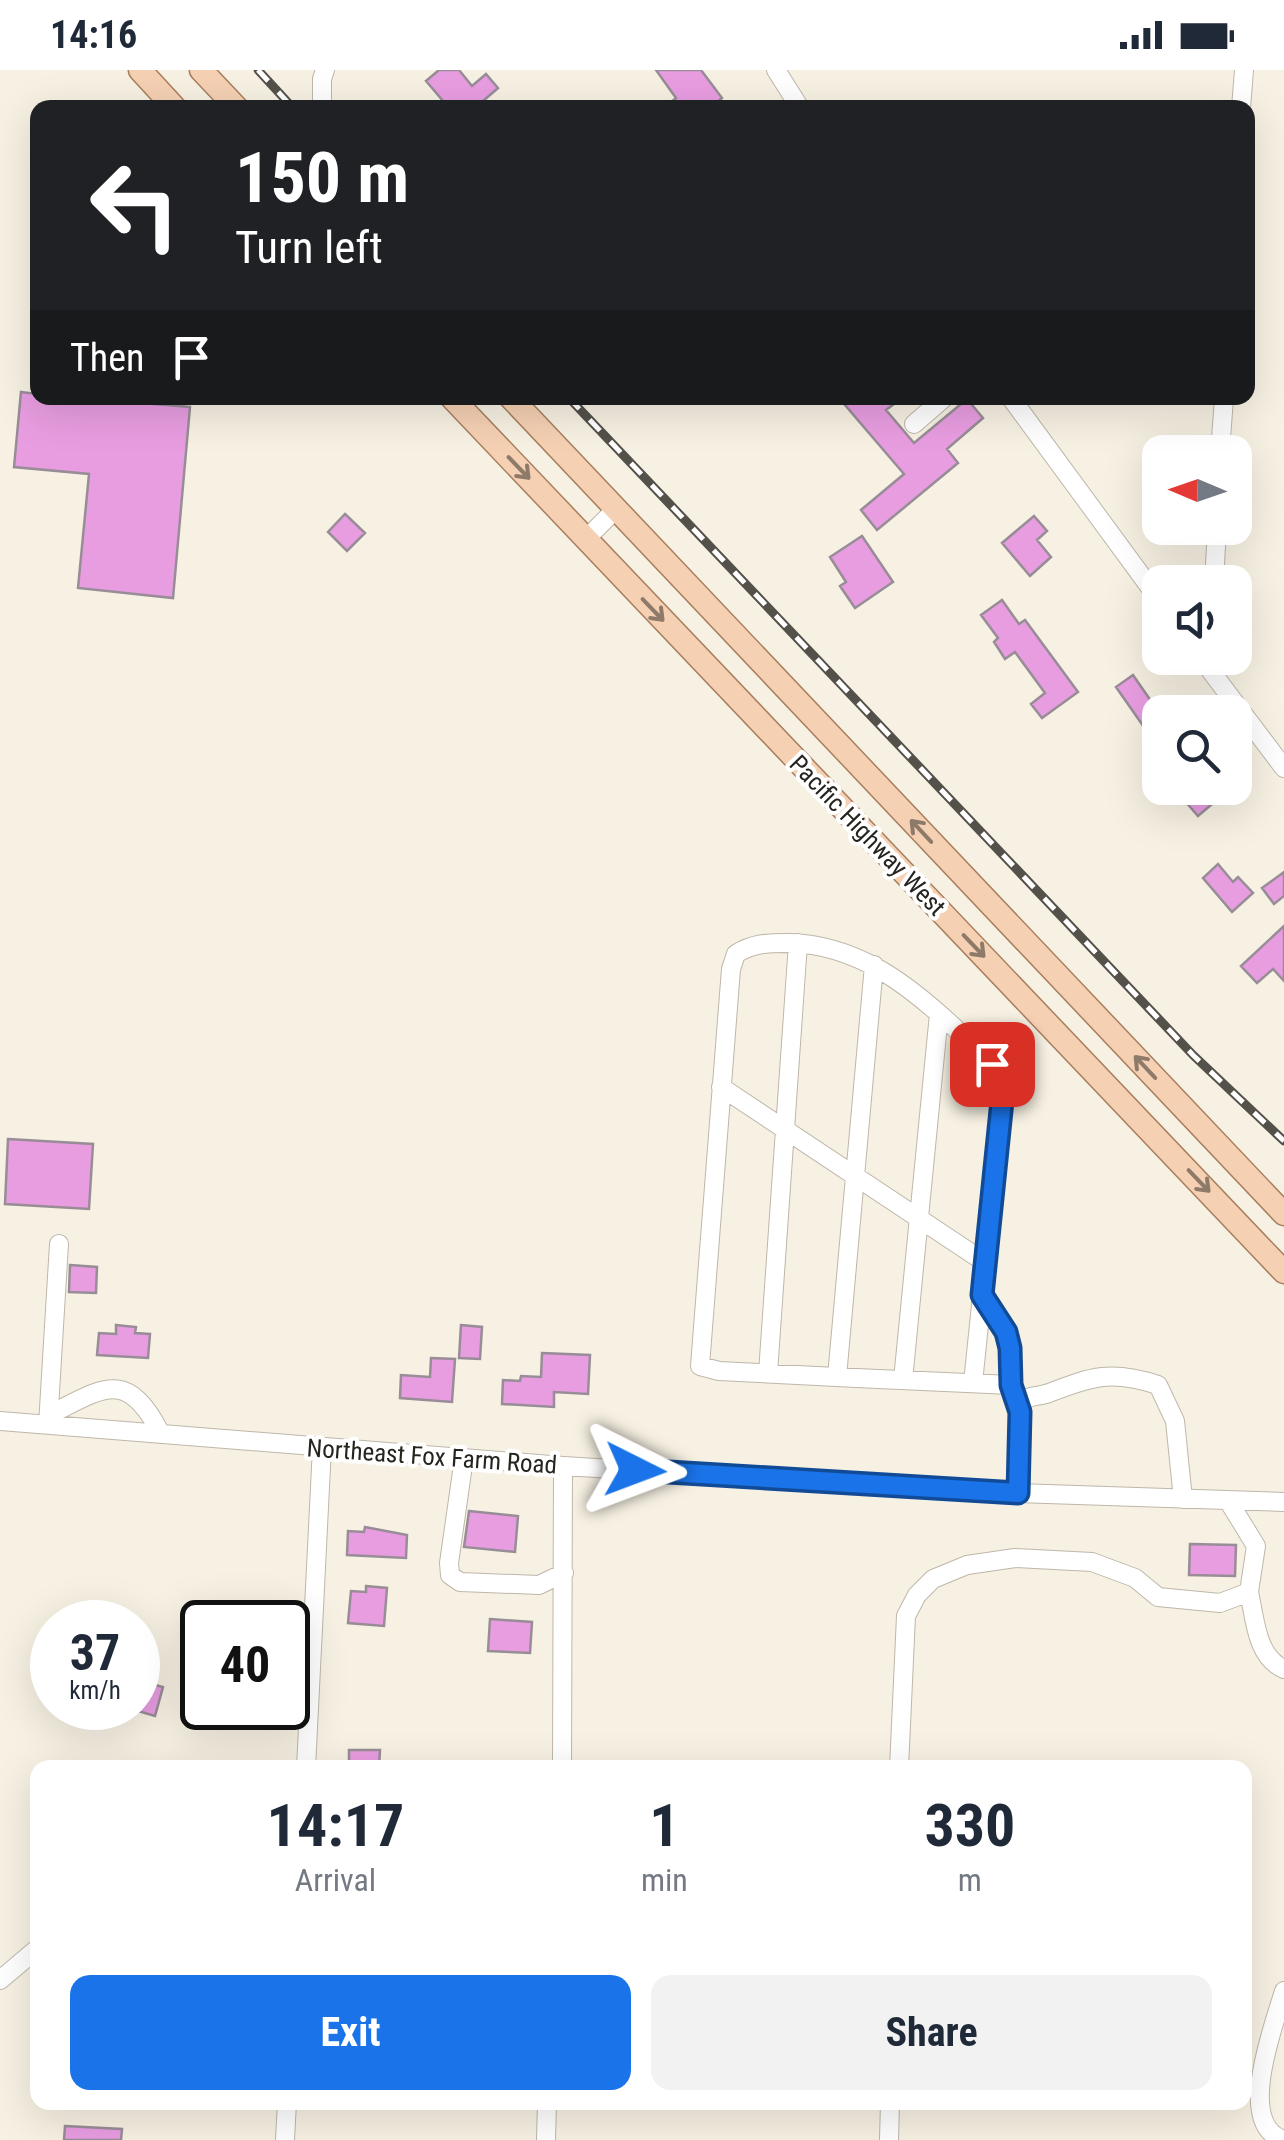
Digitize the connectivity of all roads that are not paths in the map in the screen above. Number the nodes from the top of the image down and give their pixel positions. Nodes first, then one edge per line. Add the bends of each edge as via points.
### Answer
1 (140, 70) edge
2 (201, 70) edge
3 (325, 70) edge
4 (776, 70) edge
5 (1244, 70) edge
6 (168, 100) edge
7 (229, 100) edge
8 (322, 100) edge
9 (795, 100) edge
10 (1242, 100) edge
11 (459, 405) edge
12 (518, 405) edge
13 (936, 405) edge
14 (1016, 405) edge
15 (1223, 405) edge
16 (914, 424) dead end
17 (1221, 435) edge
18 (616, 509) junction
19 (586, 539) junction
20 (1142, 577) edge
21 (1214, 675) edge
22 (1284, 768) edge
23 (798, 944) junction
24 (874, 965) junction
25 (939, 1014) junction
26 (721, 1087) junction
27 (786, 1128) junction
28 (855, 1174) junction
29 (1284, 1214) edge
30 (918, 1218) junction
31 (59, 1244) dead end
32 (986, 1263) junction
33 (1284, 1272) edge
34 (982, 1295) junction
35 (768, 1373) junction
36 (838, 1376) junction
37 (903, 1380) junction
38 (974, 1383) junction
39 (1015, 1394) junction
40 (48, 1420) junction
41 (0, 1421) edge
42 (161, 1434) junction
43 (322, 1447) junction
44 (464, 1458) junction
45 (563, 1466) junction
46 (1018, 1493) junction
47 (1182, 1499) junction
48 (1229, 1502) junction
49 (1284, 1502) edge
50 (564, 1573) junction
51 (1248, 1592) junction
52 (1284, 1669) edge
53 (306, 1760) edge
54 (562, 1760) edge
55 (899, 1760) edge
56 (30, 1955) edge
57 (0, 1980) edge
58 (1284, 1991) edge
59 (287, 2110) edge
60 (547, 2110) edge
61 (890, 2110) edge
62 (285, 2140) edge
63 (546, 2140) edge
64 (889, 2140) edge
65 (1282, 2140) edge

1 - 6 main road
2 - 7 main road
3 - 8 street
4 - 9 street
5 - 10 street
11 -> 19 main road, Pacific Highway West
12 - 18 main road, Pacific Highway West
13 - 16 street
14 - 20 street
15 - 17 street
18 - 19 street
29 -> 18 main road, Pacific Highway West
19 -> 33 main road, Pacific Highway West
21 - 22 street
23 - 24 street via 834,948
23 - 26 street via 750,945 736,954
23 - 27 street
24 - 25 street
24 - 28 street
25 - 30 street
25 - 32 street via 992,1064 1003,1091
26 - 27 street
26 - 35 street via 700,1366
27 - 28 street
27 - 35 street
28 - 30 street
28 - 36 street
30 - 32 street
30 - 37 street
31 - 40 street
32 - 34 street
34 - 38 street
34 - 39 street via 1006,1332
35 - 36 street
36 - 37 street
37 - 38 street
38 - 39 street
39 - 46 street
39 - 47 street via 1044,1395 1108,1375 1158,1386 1175,1421
40 - 41 street, Northeast Fox Farm Road
40 - 42 street, Northeast Fox Farm Road
40 - 42 street via 110,1388 148,1408
42 - 43 street, Northeast Fox Farm Road
43 - 44 street, Northeast Fox Farm Road
43 - 53 street
44 - 45 street, Northeast Fox Farm Road
44 - 50 street via 450,1575 460,1582 539,1585
45 - 46 street, Northeast Fox Farm Road
45 - 50 street
46 - 47 street, Northeast Fox Farm Road
47 - 48 street, Northeast Fox Farm Road
48 - 49 street, Northeast Fox Farm Road
48 - 51 street via 1256,1546
50 - 54 street
51 - 52 street via 1264,1652
51 - 55 street via 1220,1603 1158,1597 1135,1578 1092,1562 1057,1559 967,1565 933,1579 906,1616
56 - 57 street
58 - 65 street via 1260,2100 1271,2135
59 - 62 street
60 - 63 street
61 - 64 street

